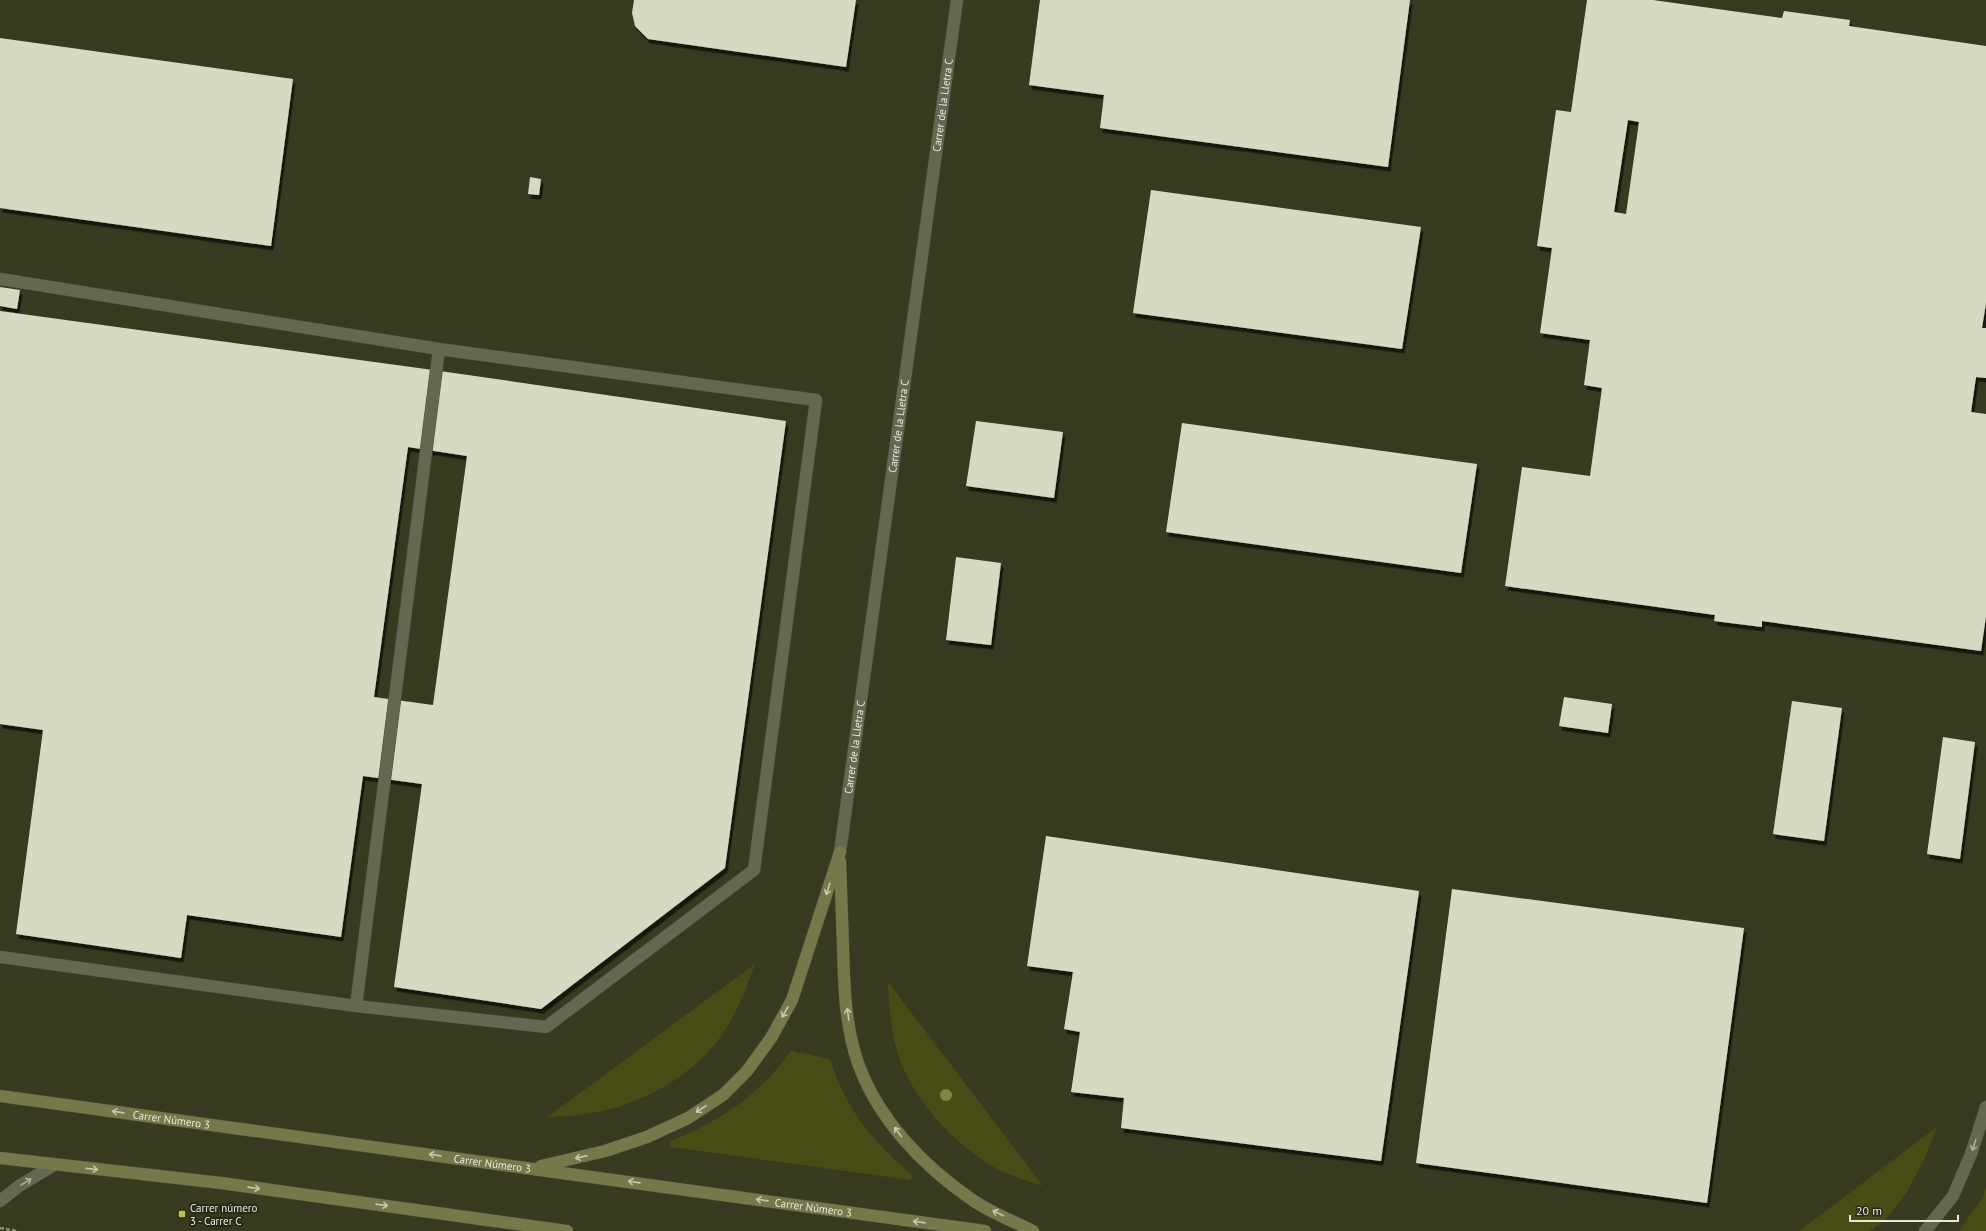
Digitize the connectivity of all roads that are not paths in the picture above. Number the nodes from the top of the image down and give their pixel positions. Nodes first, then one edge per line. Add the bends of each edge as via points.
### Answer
1 (957, 0) edge
2 (0, 279) edge
3 (439, 349) junction
4 (840, 852) junction
5 (0, 957) edge
6 (356, 1006) junction
7 (0, 1096) edge
8 (1986, 1107) edge
9 (0, 1158) edge
10 (54, 1165) junction
11 (533, 1168) junction
12 (0, 1201) edge
13 (567, 1231) edge
14 (985, 1231) edge
15 (1033, 1231) edge
16 (1925, 1231) edge

1 - 4 street, Carrer de la Lletra C
2 - 3 street
3 - 6 street
3 - 6 street via 816,400 754,870 546,1027
4 -> 11 main road via 792,1000 771,1038 747,1071 723,1095 688,1118 647,1137 605,1152
15 -> 4 main road via 972,1200 935,1171 904,1141 876,1102 858,1063 849,1027 845,991
5 - 6 street
11 -> 7 main road, Carrer Número 3
8 -> 16 street via 1971,1154 1953,1196
9 - 10 main road
12 -> 10 street
10 -> 13 main road via 221,1183
14 -> 11 main road, Carrer Número 3

